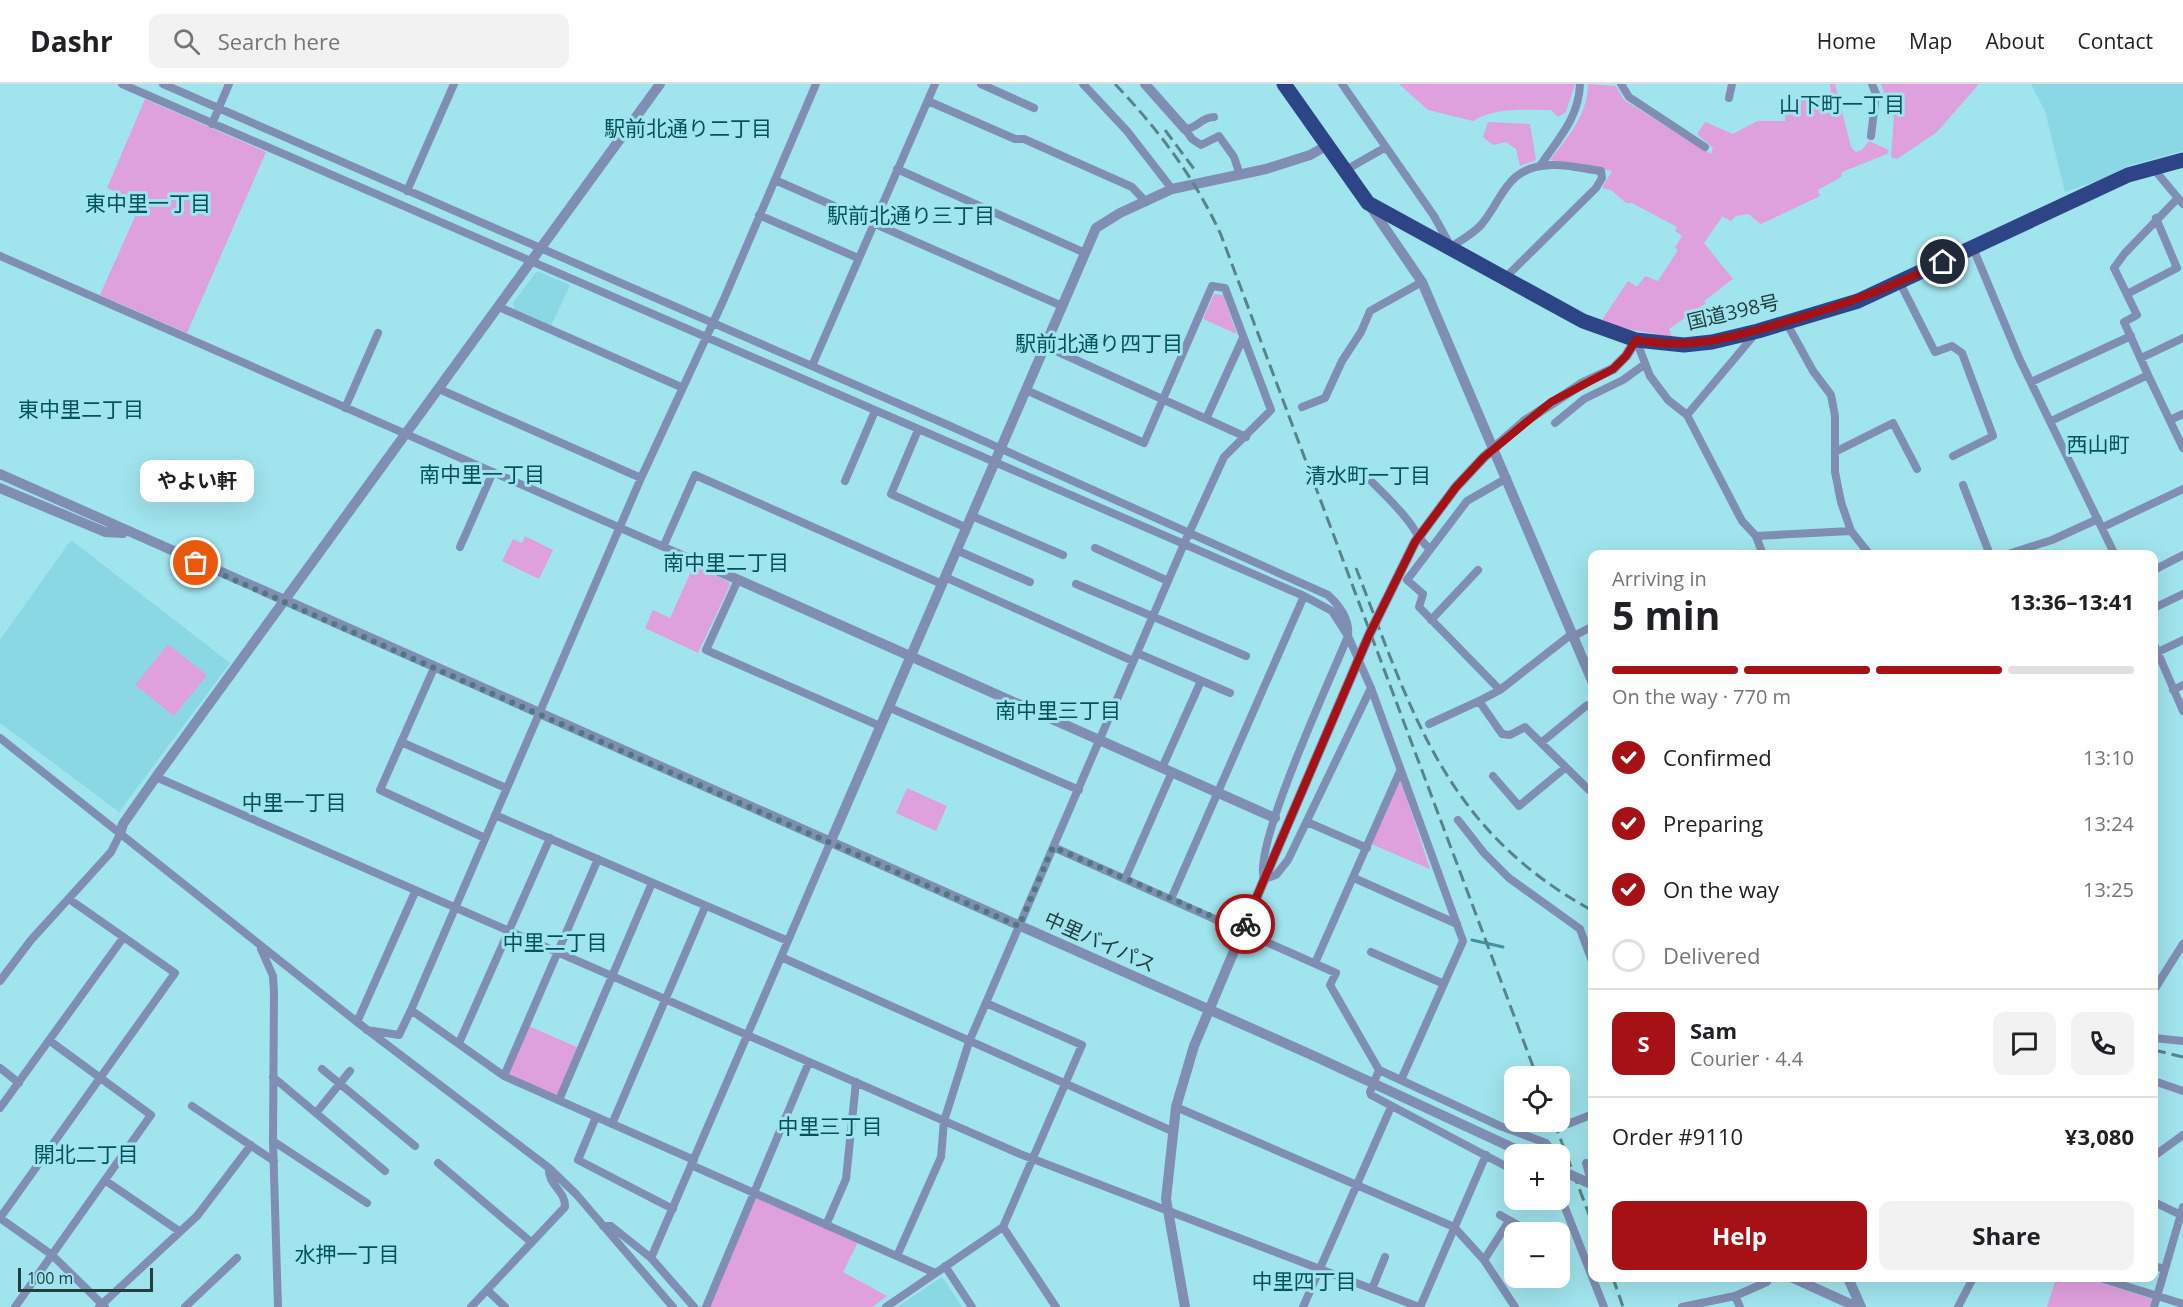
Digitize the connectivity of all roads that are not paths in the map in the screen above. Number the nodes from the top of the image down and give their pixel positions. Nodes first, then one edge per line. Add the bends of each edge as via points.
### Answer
1 (122, 84) edge
2 (163, 84) edge
3 (230, 84) edge
4 (454, 84) edge
5 (660, 84) edge
6 (816, 84) edge
7 (935, 84) edge
8 (981, 84) edge
9 (1083, 84) edge
10 (1145, 84) edge
11 (1284, 84) edge
12 (1342, 84) edge
13 (1580, 84) edge
14 (1621, 84) edge
15 (1732, 84) edge
16 (1872, 84) edge
17 (1729, 98) dead end
18 (928, 101) junction
19 (219, 108) junction
20 (1034, 108) dead end
21 (1214, 117) dead end
22 (212, 124) junction
23 (1185, 129) junction
24 (1871, 136) dead end
25 (1326, 146) junction
26 (1386, 147) junction
27 (1705, 147) dead end
28 (2183, 160) edge
29 (347, 164) junction
30 (1540, 166) junction
31 (2152, 167) junction
32 (897, 169) junction
33 (1344, 171) junction
34 (1240, 174) junction
35 (340, 180) junction
36 (775, 180) junction
37 (1172, 189) junction
38 (407, 191) junction
39 (2180, 201) edge
40 (1146, 202) junction
41 (1368, 203) junction
42 (759, 215) junction
43 (2156, 218) junction
44 (874, 224) junction
45 (1412, 226) junction
46 (1392, 236) junction
47 (1451, 247) junction
48 (1973, 248) junction
49 (541, 249) junction
50 (1085, 253) junction
51 (0, 256) edge
52 (858, 258) junction
53 (530, 263) junction
54 (1506, 277) junction
55 (1422, 282) junction
56 (1900, 283) junction
57 (2127, 294) junction
58 (1062, 306) junction
59 (499, 307) junction
60 (1786, 322) junction
61 (712, 323) junction
62 (1758, 331) junction
63 (378, 333) dead end
64 (2131, 336) junction
65 (705, 337) junction
66 (1243, 338) junction
67 (2183, 338) edge
68 (1636, 340) junction
69 (1045, 346) junction
70 (2141, 358) junction
71 (1645, 364) junction
72 (812, 366) junction
73 (2148, 375) junction
74 (2031, 382) junction
75 (681, 387) junction
76 (439, 389) junction
77 (1026, 390) junction
78 (1163, 399) junction
79 (1302, 407) dead end
80 (345, 408) junction
81 (875, 411) junction
82 (2183, 414) edge
83 (1687, 416) junction
84 (1206, 419) junction
85 (2170, 420) junction
86 (2051, 421) junction
87 (1555, 423) dead end
88 (918, 430) junction
89 (406, 434) junction
90 (1246, 437) junction
91 (2183, 448) edge
92 (1001, 449) junction
93 (1835, 452) junction
94 (1953, 456) dead end
95 (995, 462) junction
96 (1917, 469) dead end
97 (493, 472) junction
98 (0, 474) edge
99 (641, 478) junction
100 (1507, 478) junction
101 (844, 481) dead end
102 (1372, 482) dead end
103 (1963, 485) dead end
104 (0, 488) edge
105 (2183, 489) edge
106 (972, 516) junction
107 (2101, 523) junction
108 (967, 528) junction
109 (619, 529) junction
110 (1851, 531) junction
111 (1189, 532) junction
112 (129, 534) junction
113 (1756, 536) junction
114 (1184, 544) junction
115 (664, 545) junction
116 (460, 547) dead end
117 (1095, 548) dead end
118 (1430, 549) junction
119 (956, 550) junction
120 (1761, 550) edge
121 (1866, 550) edge
122 (1988, 550) edge
123 (2021, 550) edge
124 (2113, 550) edge
125 (1063, 555) dead end
126 (2183, 555) edge
127 (2158, 568) edge
128 (714, 569) joint
129 (1478, 570) dead end
130 (738, 579) junction
131 (943, 581) junction
132 (1168, 581) junction
133 (1030, 582) dead end
134 (1076, 584) dead end
135 (2183, 594) edge
136 (1304, 596) junction
137 (284, 602) junction
138 (2158, 606) edge
139 (1153, 616) junction
140 (1431, 620) junction
141 (1588, 628) edge
142 (1574, 635) junction
143 (1348, 636) junction
144 (2183, 640) edge
145 (2158, 647) edge
146 (2158, 653) edge
147 (911, 656) junction
148 (1246, 656) dead end
149 (1135, 657) junction
150 (434, 668) junction
151 (1588, 670) edge
152 (1201, 681) junction
153 (2183, 686) edge
154 (1371, 688) junction
155 (1500, 690) junction
156 (2173, 690) junction
157 (1230, 693) dead end
158 (1479, 701) junction
159 (888, 707) junction
160 (1588, 707) edge
161 (2183, 711) edge
162 (538, 714) junction
163 (1429, 724) dead end
164 (880, 726) junction
165 (0, 738) edge
166 (1100, 739) junction
167 (401, 742) junction
168 (1542, 742) junction
169 (1565, 768) junction
170 (1167, 770) junction
171 (1400, 771) junction
172 (1493, 776) dead end
173 (156, 777) junction
174 (506, 788) junction
175 (1079, 790) junction
176 (1588, 790) edge
177 (1218, 792) junction
178 (495, 815) junction
179 (1275, 818) junction
180 (1458, 820) dead end
181 (1307, 822) junction
182 (120, 834) junction
183 (485, 838) junction
184 (550, 838) junction
185 (830, 843) junction
186 (1053, 847) junction
187 (1367, 848) junction
188 (598, 859) junction
189 (1125, 879) junction
190 (1264, 879) junction
191 (1354, 879) junction
192 (652, 883) junction
193 (415, 892) junction
194 (69, 898) junction
195 (1171, 899) junction
196 (705, 907) junction
197 (455, 909) junction
198 (1457, 924) junction
199 (1019, 926) junction
200 (1243, 930) junction
201 (508, 931) junction
202 (123, 938) junction
203 (788, 941) junction
204 (2183, 944) edge
205 (260, 946) junction
206 (1588, 951) edge
207 (1371, 952) dead end
208 (559, 953) junction
209 (781, 957) junction
210 (1316, 963) junction
211 (612, 976) junction
212 (0, 981) edge
213 (1444, 984) junction
214 (2158, 984) edge
215 (665, 999) junction
216 (986, 1003) junction
217 (411, 1010) junction
218 (1209, 1010) junction
219 (357, 1022) junction
220 (367, 1030) junction
221 (748, 1034) junction
222 (2158, 1038) edge
223 (50, 1041) junction
224 (2183, 1041) edge
225 (969, 1042) junction
226 (459, 1043) junction
227 (809, 1062) junction
228 (0, 1068) edge
229 (322, 1069) dead end
230 (1379, 1070) junction
231 (350, 1071) dead end
232 (504, 1076) junction
233 (273, 1077) junction
234 (101, 1078) junction
235 (1401, 1080) junction
236 (856, 1082) junction
237 (2158, 1082) edge
238 (19, 1083) junction
239 (339, 1083) junction
240 (1373, 1083) junction
241 (1066, 1084) junction
242 (2183, 1091) edge
243 (559, 1100) junction
244 (192, 1106) dead end
245 (1176, 1107) junction
246 (1391, 1107) junction
247 (0, 1108) edge
248 (315, 1113) junction
249 (1588, 1116) edge
250 (596, 1117) junction
251 (944, 1121) junction
252 (1570, 1123) edge
253 (612, 1124) junction
254 (1172, 1131) junction
255 (2183, 1135) edge
256 (273, 1141) junction
257 (1504, 1144) edge
258 (1547, 1144) edge
259 (251, 1146) junction
260 (416, 1146) dead end
261 (2158, 1153) edge
262 (1486, 1155) junction
263 (1033, 1159) junction
264 (274, 1161) junction
265 (438, 1163) dead end
266 (692, 1163) junction
267 (1504, 1165) edge
268 (549, 1168) junction
269 (385, 1171) dead end
270 (1570, 1175) edge
271 (106, 1181) junction
272 (1588, 1184) edge
273 (1357, 1185) junction
274 (755, 1193) junction
275 (367, 1203) dead end
276 (2158, 1204) edge
277 (673, 1209) junction
278 (1566, 1210) edge
279 (1168, 1211) junction
280 (2182, 1213) edge
281 (1500, 1215) dead end
282 (0, 1218) edge
283 (1509, 1221) joint
284 (826, 1225) junction
285 (603, 1226) junction
286 (1003, 1227) junction
287 (1454, 1227) junction
288 (179, 1231) junction
289 (531, 1242) junction
290 (52, 1255) junction
291 (897, 1256) junction
292 (1385, 1257) dead end
293 (237, 1258) dead end
294 (651, 1258) junction
295 (1484, 1260) junction
296 (945, 1266) junction
297 (1588, 1266) edge
298 (2158, 1267) edge
299 (1320, 1268) junction
300 (2164, 1269) junction
301 (935, 1273) junction
302 (1594, 1282) edge
303 (1764, 1282) edge
304 (1802, 1282) edge
305 (1850, 1282) edge
306 (1970, 1282) edge
307 (2113, 1282) edge
308 (1372, 1289) junction
309 (487, 1290) junction
310 (1735, 1296) junction
311 (2157, 1296) junction
312 (2183, 1304) edge
313 (102, 1306) edge
314 (15, 1307) edge
315 (185, 1307) edge
316 (278, 1307) edge
317 (471, 1307) edge
318 (505, 1307) edge
319 (674, 1307) edge
320 (694, 1307) edge
321 (706, 1307) edge
322 (886, 1307) edge
323 (972, 1307) edge
324 (1056, 1307) edge
325 (1185, 1307) edge
326 (1303, 1307) edge
327 (1419, 1307) edge
328 (1515, 1307) edge
329 (1604, 1307) edge
330 (1682, 1307) edge
331 (1740, 1307) edge
332 (1859, 1307) edge
333 (1958, 1307) edge
334 (2154, 1307) edge

1 - 22 street
2 - 19 street
3 - 19 street
4 - 38 street
5 - 49 street
6 - 36 street
7 - 18 street
8 - 20 street
9 - 37 street via 1127,131
10 - 23 street
11 - 25 highway, 国道398号
12 - 26 street
13 - 30 street via 1569,126
14 - 27 street via 1629,97
15 - 17 street
16 - 24 street via 1876,94
18 - 32 street
18 - 40 street via 1132,187
19 - 22 street
19 - 29 street
21 - 23 street via 1203,118 1193,128
22 - 35 street
23 - 34 street via 1201,145 1219,136
25 - 33 highway, 国道398号
25 - 34 street via 1310,155
26 - 33 street
26 - 47 street
28 - 31 highway, 国道398号
29 - 35 street
29 - 38 street
30 - 47 street via 1510,181 1479,227
30 - 54 street via 1601,171 1602,178
31 - 39 street
31 - 48 highway, 国道398号
32 - 44 street
32 - 50 street
33 - 41 highway, 国道398号
34 - 37 street
35 - 53 street
36 - 42 street
36 - 44 street
37 - 40 street
38 - 49 street
39 - 43 street
40 - 50 street via 1100,224
41 - 45 highway, 国道398号
41 - 46 street
42 - 52 street
42 - 61 street
43 - 57 street via 2114,268
43 - 57 street via 2177,268
44 - 52 street
44 - 58 street
45 - 46 street via 1399,226
45 - 47 highway, 国道398号
46 - 55 street
47 - 54 highway, 国道398号
48 - 56 highway, 国道398号
48 - 74 street
49 - 53 street
49 - 61 street
50 - 58 street
51 - 80 street
52 - 72 street
53 - 59 street
53 - 65 street
54 - 68 highway, 国道398号 via 1583,321
55 - 79 street via 1370,310 1325,398
55 - 100 street
56 - 60 highway, 国道398号 via 1858,301
56 - 94 street via 1935,352 1952,346 1962,353 1993,436
57 - 64 street via 2137,315 2124,322
58 - 69 street
59 - 75 street
59 - 76 street
60 - 62 highway, 国道398号
60 - 93 street via 1831,395
61 - 65 street
61 - 72 street
62 - 68 highway, 国道398号 via 1684,345
62 - 83 street
63 - 80 street
64 - 70 street
64 - 74 street
65 - 75 street
65 - 81 street
66 - 78 street via 1225,288 1212,286
66 - 84 street
66 - 90 street via 1271,410
67 - 70 street
68 - 71 street
68 - 190 street, bridge via 1613,369 1559,397 1484,457 1415,542 1369,635
69 - 77 street
69 - 78 street
70 - 73 street
71 - 83 street via 1668,400
71 - 87 street via 1584,399
72 - 92 street
73 - 85 street
73 - 86 street
74 - 86 street
75 - 99 street
76 - 89 street
76 - 99 street
77 - 78 street via 1144,443
77 - 92 street
78 - 84 street
80 - 89 street
81 - 88 street
81 - 101 street
82 - 85 street
83 - 113 street via 1742,521
84 - 90 street
85 - 91 street
86 - 107 street
88 - 95 street
88 - 108 street via 891,494
89 - 97 street
89 - 137 street
90 - 111 street via 1224,457
92 - 95 street
92 - 111 street
93 - 96 street via 1893,423
93 - 110 street via 1841,502
95 - 106 street
95 - 114 street
97 - 109 street
97 - 116 street
98 - 112 street, 中里バイパス
99 - 109 street
100 - 118 street via 1467,501
100 - 142 street
102 - 118 street
103 - 122 street
104 - 112 street, 中里バイパス via 105,532
105 - 107 street
106 - 108 street
106 - 125 street
107 - 123 street
107 - 124 street
108 - 119 street
109 - 115 street
109 - 162 street
110 - 113 street
110 - 121 street
111 - 114 street
111 - 143 street via 1328,595 1345,616
112 - 137 street, 中里バイパス
113 - 120 street
114 - 132 street
114 - 136 street
115 - 128 street
115 - 131 street via 695,475
117 - 132 street
118 - 140 street via 1407,580 1423,594 1419,607
119 - 131 street
119 - 133 street
126 - 127 street
128 - 130 street
129 - 140 street
130 - 147 street
130 - 164 street via 706,650
131 - 147 street
131 - 149 street
132 - 139 street
134 - 139 street
135 - 138 street
136 - 143 street via 1332,611
136 - 177 street
137 - 150 street, 中里バイパス
137 - 173 street
139 - 148 street
139 - 149 street
140 - 155 street
141 - 142 street
142 - 151 street
142 - 155 street
143 - 154 street
143 - 179 street
144 - 145 street
146 - 156 street
147 - 159 street
147 - 166 street
149 - 152 street
149 - 166 street
150 - 162 street, 中里バイパス
150 - 167 street
152 - 157 street
152 - 170 street
153 - 156 street
154 - 171 street
154 - 181 street
155 - 158 street
156 - 161 street
158 - 163 street
158 - 168 street via 1502,734 1510,735 1525,727
159 - 164 street
159 - 175 street
160 - 168 street
162 - 174 street
162 - 185 street, 中里バイパス
164 - 185 street
165 - 182 street
166 - 170 street
166 - 175 street
167 - 174 street
167 - 183 street via 380,790
168 - 169 street
169 - 172 street via 1519,806
169 - 176 street
170 - 177 street
170 - 189 street
171 - 187 street
171 - 198 street
173 - 182 street
173 - 193 street
174 - 178 street
175 - 186 street
177 - 179 street
177 - 195 street
178 - 183 street
178 - 184 street
179 - 190 street via 1261,868
180 - 206 street via 1509,878 1580,929
181 - 187 street
181 - 190 street via 1288,860 1276,875
182 - 194 street via 111,852
182 - 205 street
183 - 197 street
184 - 188 street
184 - 201 street
185 - 199 street, 中里バイパス
185 - 203 street
186 - 189 street
186 - 199 street
187 - 191 street
188 - 192 street
188 - 208 street
189 - 195 street
190 - 200 street
191 - 198 street
191 - 210 street
192 - 196 street
192 - 211 street
193 - 197 street
193 - 219 street
194 - 202 street
194 - 212 street
195 - 200 street
196 - 203 street
196 - 215 street
197 - 201 street
197 - 217 street
198 - 213 street via 1463,941
199 - 216 street
199 - 218 street, 中里バイパス
200 - 210 street
200 - 218 street
201 - 208 street
201 - 226 street
202 - 223 street
202 - 234 street via 175,973
203 - 209 street
204 - 214 street
205 - 219 street
205 - 233 street via 273,976
207 - 213 street
208 - 211 street
208 - 232 street
209 - 221 street
209 - 225 street
210 - 230 street via 1336,973 1330,985
211 - 215 street
211 - 243 street
213 - 235 street
215 - 221 street
215 - 253 street
216 - 225 street
216 - 241 street via 1082,1045
217 - 220 street via 399,1035
217 - 226 street
218 - 240 street, 中里バイパス
218 - 245 street via 1187,1065
219 - 220 street
220 - 268 street
221 - 227 street
221 - 266 street
222 - 224 street
223 - 234 street
223 - 238 street
225 - 241 street
225 - 251 street
226 - 232 street
227 - 236 street
227 - 274 street
228 - 238 street
229 - 239 street
230 - 235 street
230 - 240 street
231 - 239 street
232 - 243 street
233 - 248 street
233 - 256 street
234 - 271 street via 152,1115
234 - 282 street
235 - 258 street
236 - 251 street
236 - 284 street via 846,1179
237 - 242 street
238 - 247 street
239 - 248 street
239 - 260 street
240 - 246 street via 1371,1095
240 - 257 street, 中里バイパス
241 - 254 street
241 - 263 street
243 - 250 street
244 - 259 street
245 - 254 street
245 - 273 street
246 - 262 street
246 - 273 street
248 - 269 street
249 - 252 street
250 - 253 street
250 - 277 street via 578,1160
251 - 263 street
251 - 291 street via 941,1157
253 - 266 street
254 - 279 street
255 - 261 street
256 - 264 street
256 - 275 street
259 - 264 street
259 - 288 street via 197,1216
262 - 267 street
262 - 287 street
263 - 279 street
263 - 286 street
264 - 316 street
265 - 289 street
266 - 274 street
266 - 277 street
268 - 285 street
268 - 289 street via 550,1178 564,1196 565,1207
270 - 272 street, bridge
271 - 288 street
271 - 290 street
273 - 287 street
273 - 299 street
274 - 284 street
274 - 321 street
276 - 280 street
277 - 294 street
278 - 297 street
279 - 299 street
279 - 325 street
280 - 300 street
281 - 283 street
282 - 290 street
283 - 295 street
284 - 291 street
285 - 294 street via 611,1226
285 - 319 street
286 - 296 street
286 - 324 street
287 - 295 street
287 - 327 street
288 - 313 street
289 - 309 street
290 - 313 street
290 - 314 street
291 - 301 street
292 - 308 street
293 - 315 street
294 - 320 street
295 - 328 street
296 - 301 street
296 - 323 street
298 - 300 street
299 - 308 street
299 - 326 street
300 - 311 street
301 - 322 street
302 - 329 street
303 - 310 street
304 - 332 street
305 - 332 street
306 - 333 street
307 - 311 street
308 - 327 street
309 - 317 street
309 - 318 street
310 - 330 street
310 - 331 street
311 - 312 street
311 - 334 street

